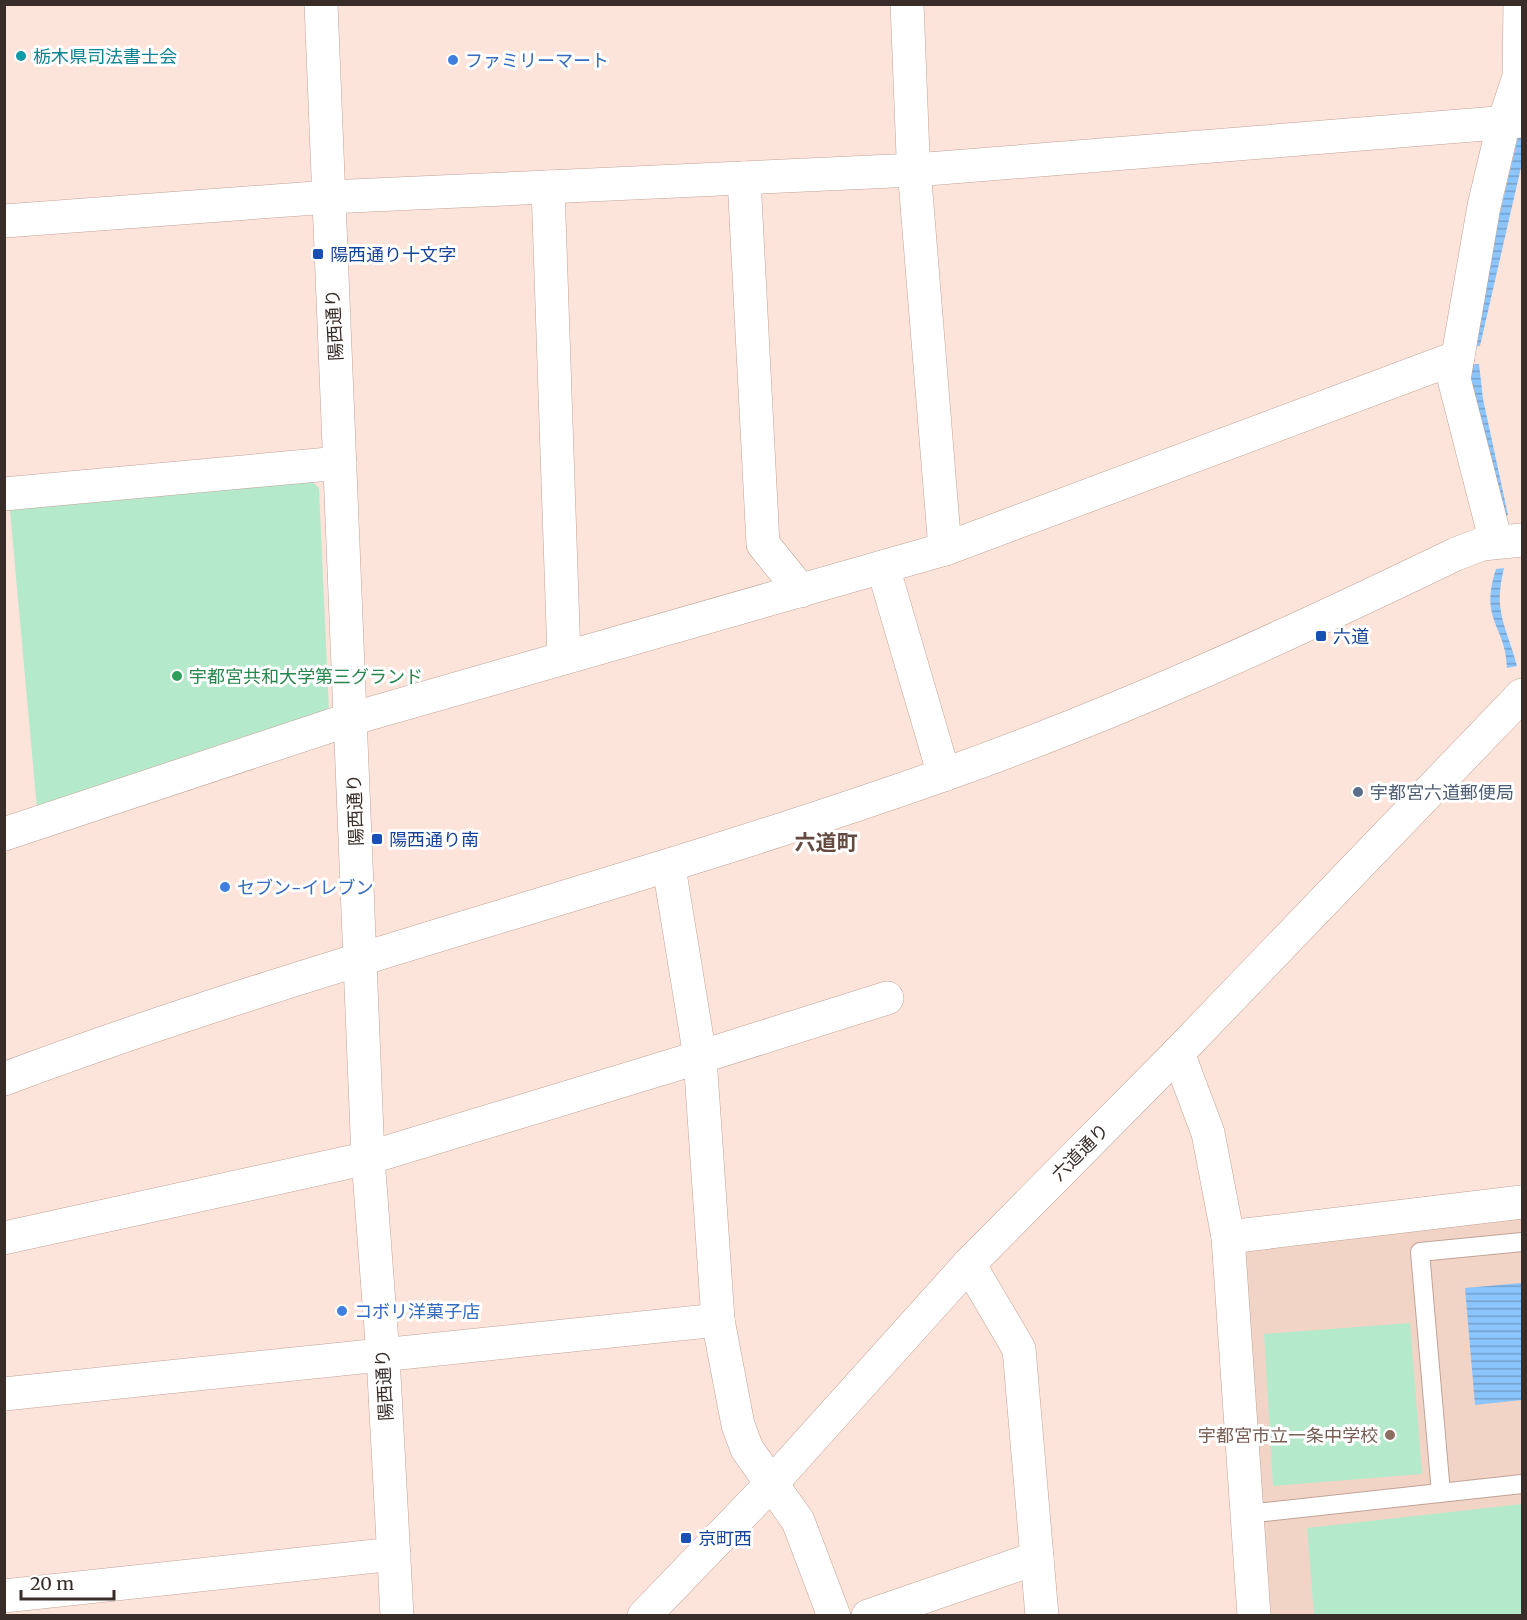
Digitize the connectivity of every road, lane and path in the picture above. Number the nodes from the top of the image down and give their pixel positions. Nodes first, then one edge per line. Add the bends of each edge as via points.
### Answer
1 (321, 4) edge
2 (907, 4) edge
3 (1520, 4) edge
4 (1513, 122) edge
5 (915, 170) junction
6 (744, 178) junction
7 (548, 187) junction
8 (329, 197) junction
9 (4, 221) edge
10 (1458, 357) junction
11 (340, 463) junction
12 (4, 494) edge
13 (1509, 541) edge
14 (945, 549) junction
15 (883, 567) junction
16 (801, 591) junction
17 (564, 658) junction
18 (1522, 695) edge
19 (351, 719) junction
20 (944, 775) junction
21 (4, 834) edge
22 (669, 867) junction
23 (360, 958) junction
24 (887, 998) dead end
25 (1178, 1053) junction
26 (700, 1057) junction
27 (4, 1079) edge
28 (368, 1158) junction
29 (1522, 1202) edge
30 (1228, 1237) junction
31 (4, 1238) edge
32 (1522, 1242) edge
33 (969, 1264) junction
34 (718, 1320) junction
35 (383, 1356) junction
36 (4, 1394) edge
37 (773, 1482) junction
38 (1522, 1484) edge
39 (1441, 1493) junction
40 (1247, 1514) junction
41 (394, 1554) junction
42 (1037, 1558) junction
43 (4, 1596) edge
44 (397, 1616) edge
45 (644, 1616) edge
46 (834, 1616) edge
47 (868, 1616) edge
48 (1042, 1616) edge
49 (1254, 1616) edge

1 - 8 street, 陽西通り
2 - 5 street
3 - 4 street via 1519,77
4 - 5 street
4 - 10 street via 1484,206
5 - 6 street
5 - 14 street
6 - 7 street
6 - 16 street via 763,544
7 - 8 street
7 - 17 street
8 - 9 street
8 - 11 street, 陽西通り
10 - 13 street via 1454,379
10 - 14 street
11 - 12 street
11 - 19 street, 陽西通り
13 - 20 street via 1456,554 1130,705
14 - 15 street
15 - 16 street
15 - 20 street
16 - 17 street
17 - 19 street
18 - 25 street, 六道通り
19 - 21 street
19 - 23 street, 陽西通り
20 - 22 street
22 - 23 street
22 - 26 street
23 - 27 street via 127,1034
23 - 28 street, 陽西通り
24 - 26 street
25 - 30 street via 1208,1132
25 - 33 street, 六道通り
26 - 28 street
26 - 34 street
28 - 31 street
28 - 35 street, 陽西通り
29 - 30 street
30 - 40 street
32 - 39 lane via 1420,1252
33 - 37 street, 六道通り
33 - 42 street via 1019,1349
34 - 35 street
34 - 37 street via 738,1425 747,1449
35 - 36 street
35 - 41 street, 陽西通り
37 - 45 street, 六道通り
37 - 46 street via 798,1521
38 - 39 lane
39 - 40 lane
40 - 49 street
41 - 43 street
41 - 44 street, 陽西通り
42 - 47 street
42 - 48 street

